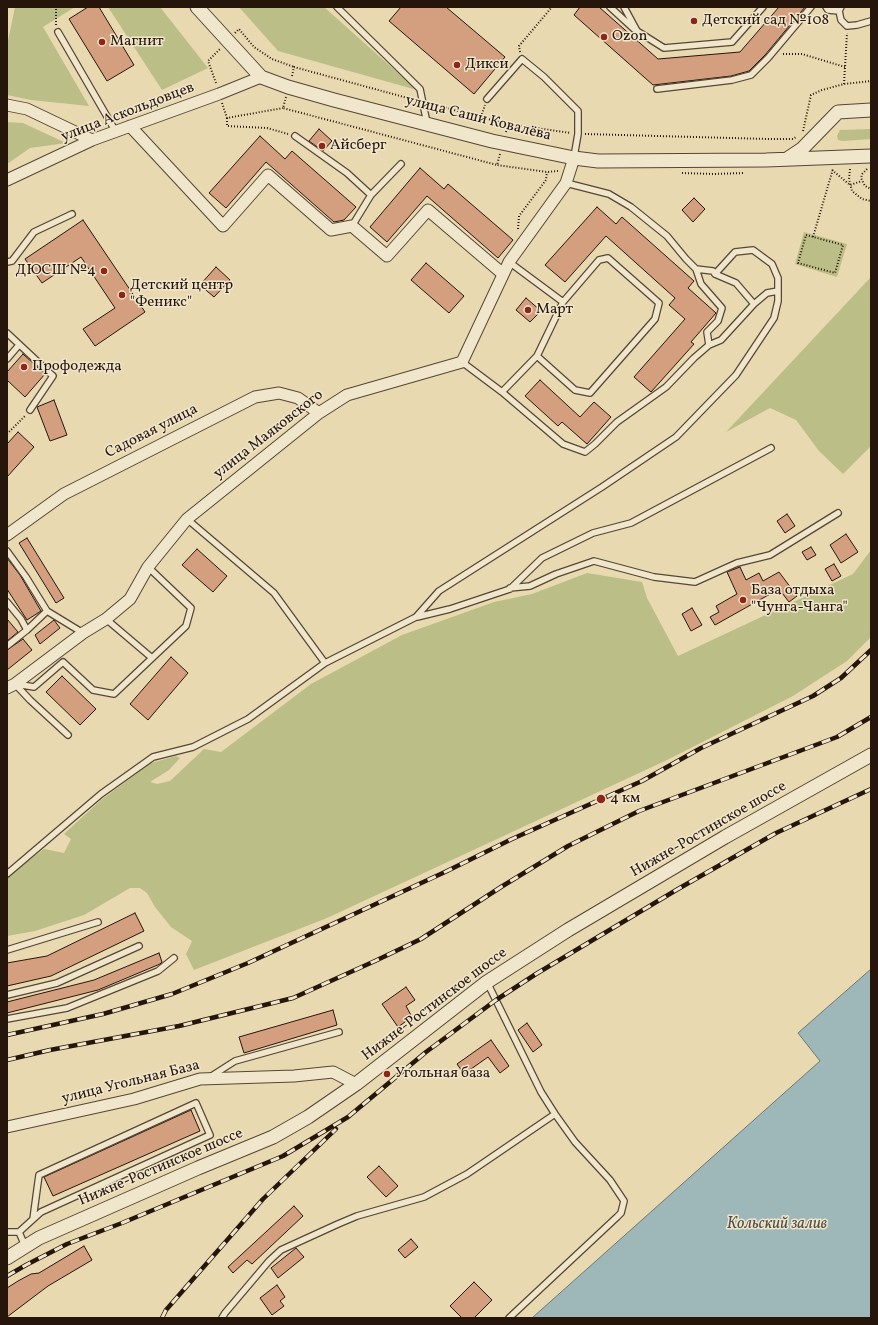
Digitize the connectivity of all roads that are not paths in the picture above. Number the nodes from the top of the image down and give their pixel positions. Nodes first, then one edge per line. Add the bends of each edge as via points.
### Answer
1 (197, 7) edge
2 (337, 7) edge
3 (610, 7) edge
4 (624, 7) edge
5 (763, 7) edge
6 (811, 7) edge
7 (826, 7) edge
8 (840, 9) edge
9 (871, 21) edge
10 (58, 32) road end
11 (637, 32) junction
12 (261, 77) junction
13 (657, 89) dead end
14 (487, 99) road end
15 (7, 105) edge
16 (871, 110) edge
17 (427, 124) junction
18 (130, 126) junction
19 (116, 132) junction
20 (295, 136) road end
21 (92, 140) junction
22 (574, 158) junction
23 (787, 159) junction
24 (869, 162) edge
25 (401, 164) dead end
26 (7, 180) edge
27 (566, 183) junction
28 (371, 195) junction
29 (72, 214) dead end
30 (352, 226) junction
31 (7, 262) edge
32 (510, 262) junction
33 (696, 269) junction
34 (503, 274) junction
35 (715, 274) junction
36 (778, 291) junction
37 (562, 302) junction
38 (754, 304) junction
39 (7, 333) edge
40 (19, 345) junction
41 (708, 345) junction
42 (537, 356) junction
43 (7, 359) edge
44 (462, 362) junction
45 (502, 392) junction
46 (30, 410) road end
47 (319, 413) junction
48 (771, 448) dead end
49 (838, 513) dead end
50 (187, 519) junction
51 (7, 535) edge
52 (7, 551) edge
53 (148, 567) junction
54 (510, 588) junction
55 (7, 602) edge
56 (47, 611) junction
57 (416, 618) junction
58 (106, 620) junction
59 (27, 630) junction
60 (83, 633) junction
61 (7, 646) edge
62 (152, 658) junction
63 (325, 663) junction
64 (11, 686) edge
65 (68, 735) dead end
66 (871, 755) edge
67 (7, 874) edge
68 (98, 922) dead end
69 (139, 946) dead end
70 (7, 950) edge
71 (174, 958) dead end
72 (487, 982) junction
73 (7, 994) edge
74 (7, 1019) edge
75 (339, 1032) dead end
76 (207, 1078) junction
77 (356, 1084) junction
78 (555, 1114) junction
79 (7, 1127) edge
80 (33, 1219) junction
81 (7, 1232) edge
82 (18, 1232) junction
83 (25, 1246) junction
84 (7, 1258) edge
85 (222, 1318) edge
86 (509, 1318) edge

1 - 12 street, улица Саши Ковалёва
2 - 17 lane via 420,89
3 - 11 lane
4 - 11 lane
5 - 11 lane via 732,42 664,48
6 - 13 lane via 751,75 732,80
7 - 8 lane via 828,10
8 - 9 lane via 841,20 847,26
10 - 19 lane
12 - 17 street, улица Саши Ковалёва via 288,87
12 - 18 street, улица Аскольдовцев
14 - 22 lane via 522,59 578,112
15 - 21 street via 28,110
16 - 23 street via 838,112 802,148
17 - 22 street, улица Саши Ковалёва
18 - 19 street, улица Аскольдовцев
18 - 30 street via 223,226 268,175 331,230
19 - 21 street, улица Аскольдовцев
20 - 28 lane via 347,173
21 - 26 street, улица Аскольдовцев
22 - 23 street, улица Саши Ковалёва via 598,161
22 - 27 street
23 - 24 street, улица Саши Ковалёва
25 - 28 lane
27 - 32 street
27 - 33 lane via 608,194 631,207 667,236
28 - 30 lane
29 - 31 lane via 34,232 12,261
30 - 34 street via 387,256 428,210
32 - 34 street
32 - 37 lane
33 - 35 lane via 712,271
33 - 41 lane via 701,284 722,308 718,321 707,332
34 - 44 street
35 - 36 lane via 736,252 752,250 772,264 778,278
35 - 38 lane via 736,283
36 - 38 lane via 767,293
36 - 57 lane via 774,318 736,375 676,437 439,591
37 - 42 lane
37 - 42 lane via 599,260 608,258 659,304 655,320 590,393 575,390
38 - 41 lane via 721,340
39 - 40 lane
40 - 43 lane
40 - 46 lane via 53,376
41 - 45 lane via 666,387 617,422 585,452 563,444
42 - 45 lane
44 - 45 lane
44 - 47 street, улица Маяковского via 347,396
47 - 50 street, улица Маяковского
47 - 51 street, Садовая улица via 298,398 279,393 255,397 64,494
48 - 54 lane via 631,523 593,534 542,558
49 - 54 lane via 770,555 737,563 695,582 654,577 594,561 530,586
50 - 53 street, улица Маяковского
50 - 63 lane via 274,593
52 - 56 lane
53 - 58 street, улица Маяковского via 130,599
53 - 62 lane via 191,608 186,626
54 - 57 lane
55 - 59 lane
56 - 59 lane
56 - 60 lane
57 - 63 lane
58 - 60 street, улица Маяковского
58 - 62 lane
59 - 61 lane
60 - 64 street, улица Маяковского
62 - 64 lane via 114,694 93,690 63,662 34,687
63 - 67 lane via 248,719 193,747 153,757 101,794
64 - 65 lane
66 - 72 street, Нижне-Ростинское шоссе via 725,837 568,930
68 - 70 lane
69 - 73 lane via 57,983
71 - 74 lane via 158,971 67,1008
72 - 77 street, Нижне-Ростинское шоссе
72 - 78 lane
75 - 76 lane via 235,1061
76 - 77 street, улица Угольная База via 294,1076 333,1072
76 - 79 street, улица Угольная База via 134,1099
77 - 83 street, Нижне-Ростинское шоссе via 273,1137 46,1234
78 - 85 lane via 467,1174 424,1197 357,1216 281,1250
78 - 86 lane via 575,1142 610,1180 624,1201 621,1213
80 - 80 lane via 39,1175 196,1103 210,1135 41,1212
80 - 82 lane
81 - 82 lane
82 - 83 lane
83 - 84 street, Нижне-Ростинское шоссе

